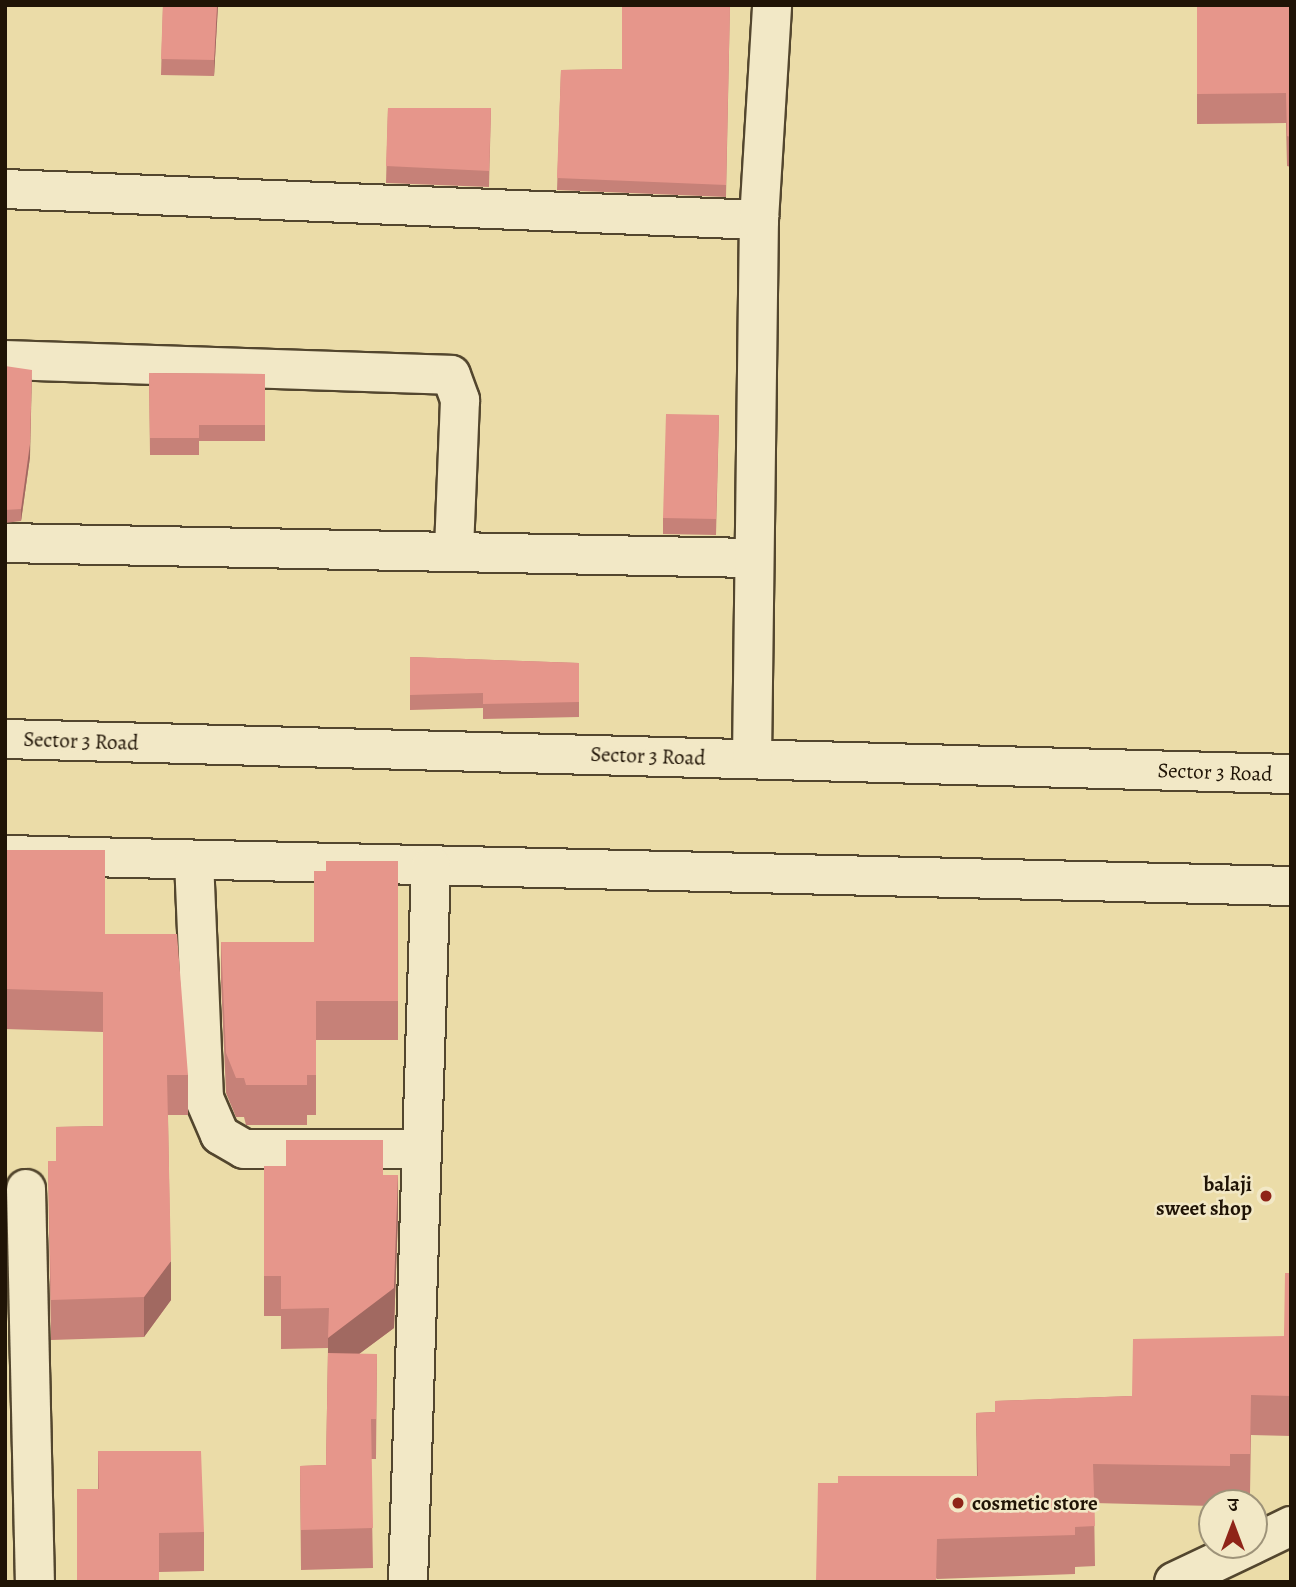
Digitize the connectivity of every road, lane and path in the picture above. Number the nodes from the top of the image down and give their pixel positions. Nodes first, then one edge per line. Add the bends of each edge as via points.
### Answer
1 (772, 5) edge
2 (5, 189) edge
3 (760, 220) junction
4 (5, 360) edge
5 (5, 542) edge
6 (454, 549) junction
7 (751, 558) junction
8 (5, 739) edge
9 (752, 759) junction
10 (1291, 774) edge
11 (5, 855) edge
12 (194, 860) junction
13 (431, 866) junction
14 (1291, 886) edge
15 (422, 1149) junction
16 (26, 1189) dead end
17 (1291, 1526) edge
18 (1268, 1537) edge
19 (1222, 1559) edge
20 (35, 1582) edge
21 (408, 1582) edge
22 (1174, 1582) edge

1 - 3 street
2 - 3 street
3 - 7 street
4 - 6 street via 451,375 460,400
5 - 6 street
6 - 7 street
7 - 9 street
8 - 9 street, Sector 3 Road
9 - 10 street, Sector 3 Road
11 - 12 street
12 - 13 street
12 - 15 street via 204,1098 220,1135 244,1149
13 - 14 street
13 - 15 street
15 - 21 street
16 - 20 street
17 - 18 street
19 - 22 street

